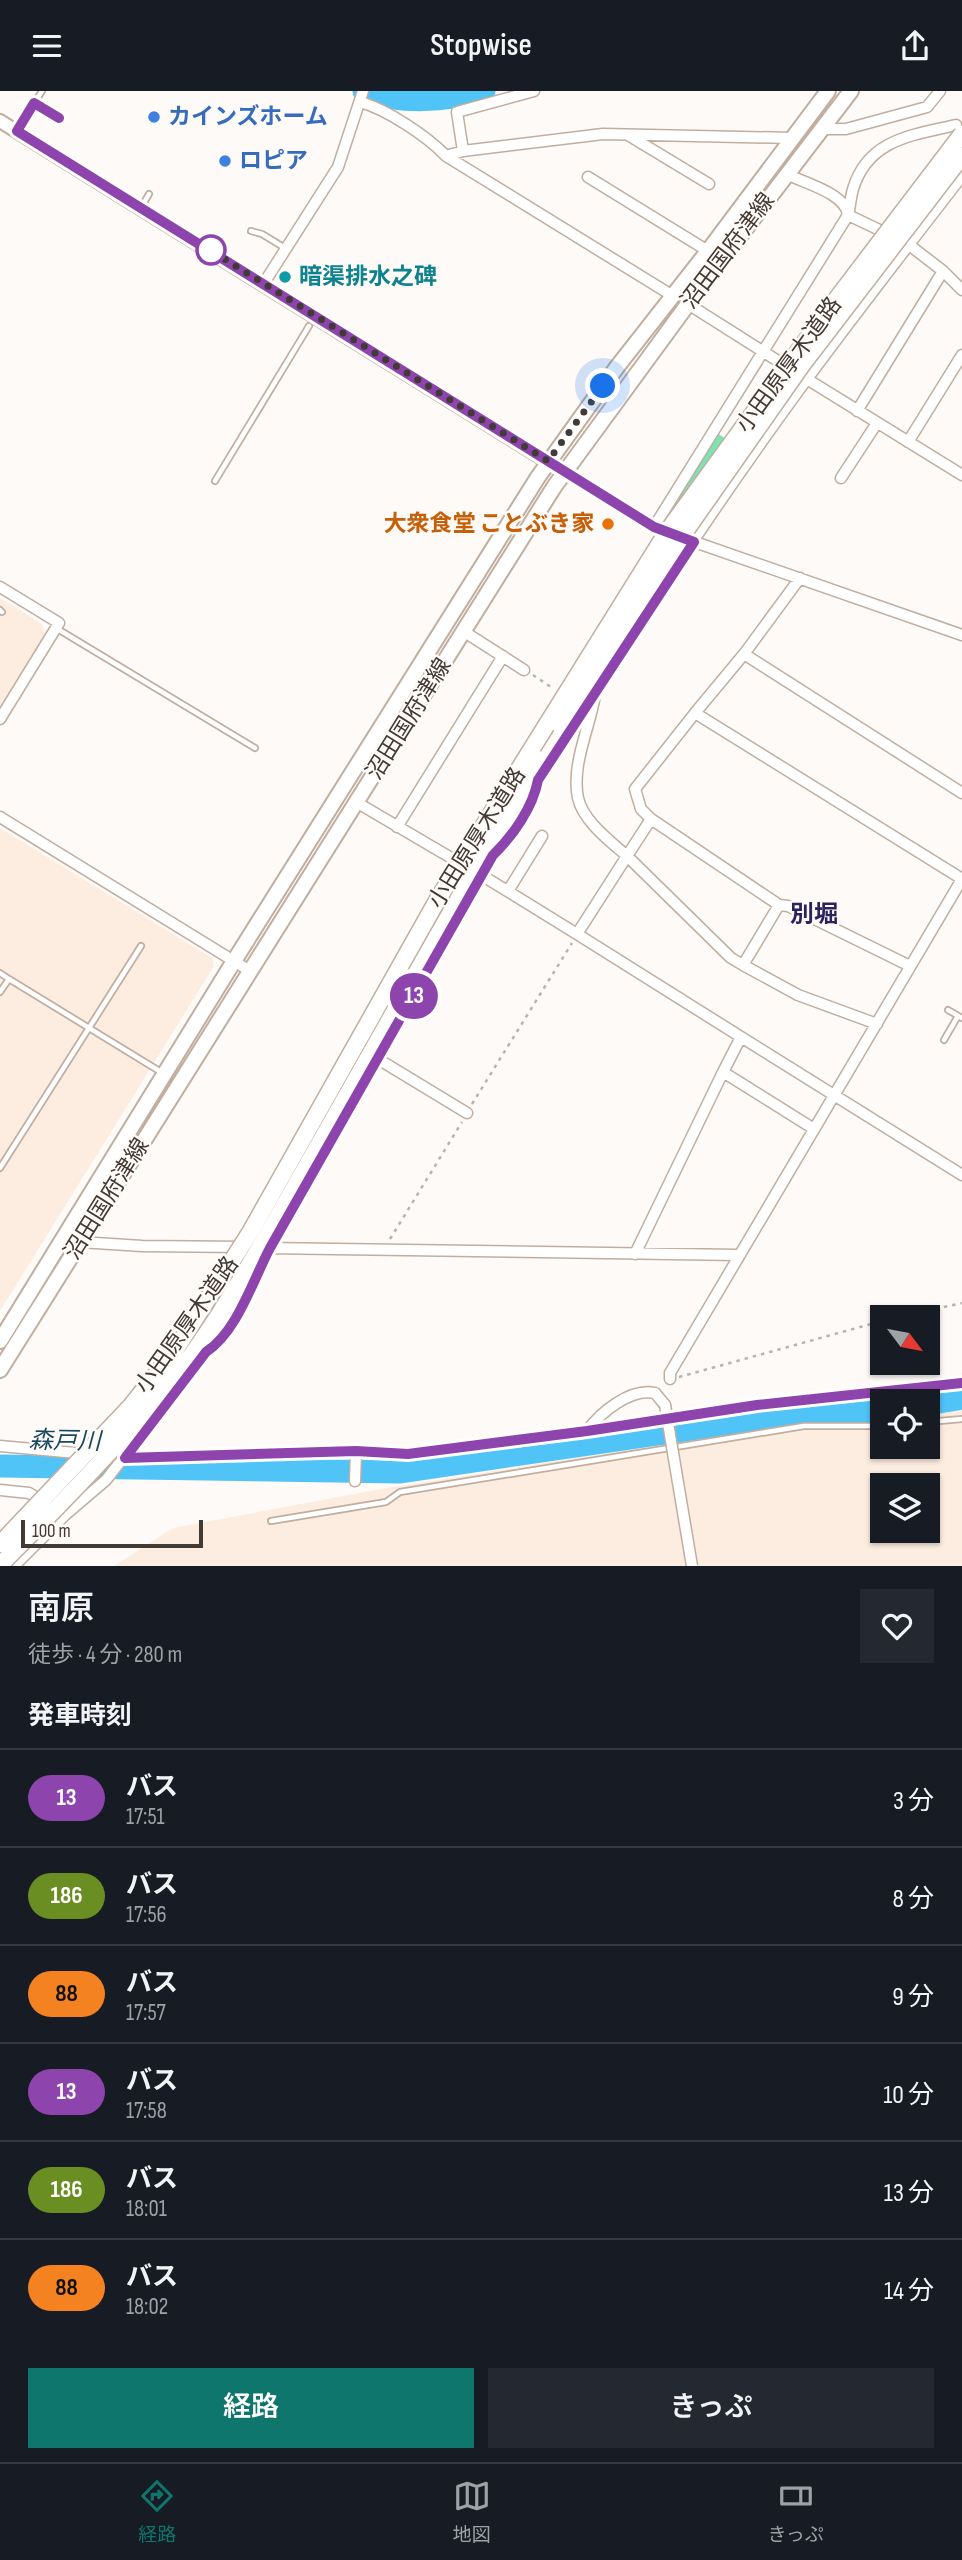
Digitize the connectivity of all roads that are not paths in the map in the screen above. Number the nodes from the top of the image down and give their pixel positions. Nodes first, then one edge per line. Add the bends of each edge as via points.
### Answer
1 (42, 91) edge
2 (534, 91) edge
3 (828, 91) edge
4 (851, 91) edge
5 (940, 91) edge
6 (361, 96) edge
7 (34, 103) junction
8 (59, 118) dead end
9 (0, 121) edge
10 (822, 129) junction
11 (959, 130) edge
12 (17, 131) junction
13 (627, 135) junction
14 (792, 138) junction
15 (463, 151) junction
16 (446, 156) junction
17 (962, 156) edge
18 (786, 174) junction
19 (962, 176) edge
20 (588, 177) dead end
21 (709, 184) dead end
22 (149, 194) dead end
23 (141, 208) junction
24 (849, 213) junction
25 (251, 231) dead end
26 (910, 244) junction
27 (286, 248) junction
28 (708, 251) junction
29 (943, 271) junction
30 (264, 283) junction
31 (962, 290) edge
32 (673, 296) junction
33 (688, 304) junction
34 (309, 325) dead end
35 (762, 352) junction
36 (962, 355) edge
37 (807, 379) junction
38 (858, 411) junction
39 (877, 422) junction
40 (908, 442) junction
41 (548, 461) junction
42 (564, 472) junction
43 (962, 475) edge
44 (841, 478) dead end
45 (215, 481) dead end
46 (654, 527) junction
47 (694, 542) junction
48 (800, 578) junction
49 (0, 587) edge
50 (56, 628) junction
51 (463, 631) junction
52 (962, 635) edge
53 (744, 654) junction
54 (503, 656) junction
55 (524, 670) dead end
56 (595, 691) junction
57 (695, 713) junction
58 (0, 719) edge
59 (255, 748) dead end
60 (962, 793) edge
61 (356, 802) junction
62 (0, 817) edge
63 (651, 819) junction
64 (397, 827) junction
65 (542, 837) dead end
66 (627, 856) junction
67 (482, 875) junction
68 (962, 879) edge
69 (508, 891) junction
70 (779, 905) junction
71 (577, 934) junction
72 (141, 946) dead end
73 (234, 961) junction
74 (743, 965) junction
75 (910, 966) junction
76 (250, 971) junction
77 (0, 973) edge
78 (9, 979) junction
79 (0, 992) edge
80 (948, 1010) dead end
81 (960, 1017) edge
82 (877, 1024) junction
83 (88, 1028) junction
84 (741, 1037) junction
85 (944, 1040) dead end
86 (378, 1059) junction
87 (723, 1072) junction
88 (164, 1075) junction
89 (834, 1095) junction
90 (467, 1113) road end
91 (814, 1129) junction
92 (0, 1168) edge
93 (962, 1175) edge
94 (80, 1242) junction
95 (270, 1248) junction
96 (635, 1254) junction
97 (738, 1255) junction
98 (0, 1341) edge
99 (0, 1370) edge
100 (670, 1379) road end
101 (962, 1383) edge
102 (962, 1419) edge
103 (940, 1421) edge
104 (870, 1426) edge
105 (587, 1431) junction
106 (0, 1446) edge
107 (356, 1451) junction
108 (125, 1458) junction
109 (355, 1481) dead end
110 (0, 1490) edge
111 (65, 1515) junction
112 (271, 1521) dead end
113 (0, 1544) edge
114 (0, 1565) edge
115 (15, 1566) edge
116 (692, 1566) edge

1 - 7 lane
2 - 15 street via 457,112
3 - 14 main road, 沼田国府津線
4 - 10 main road, 沼田国府津線
5 - 10 street via 928,107 846,128
6 - 16 street
6 - 27 street via 338,167
7 - 8 lane
7 - 12 lane
9 - 12 street
10 - 18 main road, 沼田国府津線
11 - 24 street via 895,140 870,158 852,191
11 - 113 highway, 小田原厚木道路, bridge via 667,532 438,898 251,1231 174,1352 131,1406
12 - 23 street
13 - 14 street
13 - 15 street via 557,138
13 - 21 street
14 - 28 main road, 沼田国府津線
15 - 16 street
16 - 32 street
17 - 114 highway, 小田原厚木道路, bridge via 802,365 670,553 538,758 222,1310 142,1416
18 - 24 street via 838,199
18 - 33 main road, 沼田国府津線
19 - 26 street
20 - 28 street
22 - 23 lane
23 - 30 street
24 - 26 street
24 - 35 street
25 - 27 lane
26 - 29 street
26 - 37 street
27 - 30 street
28 - 32 main road, 沼田国府津線
29 - 31 street
29 - 38 street
30 - 41 street
32 - 41 main road, 沼田国府津線
33 - 35 street
33 - 42 main road, 沼田国府津線
34 - 45 lane
35 - 37 street
35 - 46 street
36 - 40 street
37 - 38 street
37 - 47 street
38 - 39 street
39 - 40 street
39 - 44 street
40 - 43 street
41 - 42 street
41 - 73 main road, 沼田国府津線
42 - 46 street
42 - 51 main road, 沼田国府津線
46 - 47 street
47 - 48 street
47 - 56 street
48 - 52 street
48 - 53 street
49 - 50 street via 59,623
50 - 58 street
50 - 59 lane
51 - 54 street
51 - 61 main road, 沼田国府津線
53 - 57 street
53 - 60 street
54 - 55 street
54 - 64 street
56 - 66 street via 579,768 578,799 599,829
56 - 67 street via 538,780 536,794 507,842
57 - 63 street via 635,789 641,809
57 - 68 street
61 - 64 street
61 - 76 main road, 沼田国府津線
62 - 73 street
63 - 66 street
63 - 70 street
64 - 67 street
65 - 69 street
66 - 71 street
66 - 74 street
67 - 69 street
67 - 86 street
68 - 75 street
69 - 71 street
70 - 74 street
70 - 75 street
71 - 84 street
72 - 83 lane
73 - 76 street
73 - 88 main road, 沼田国府津線
74 - 82 street via 798,995
75 - 82 street
76 - 94 main road, 沼田国府津線
77 - 78 lane
78 - 79 lane
78 - 83 lane
80 - 81 lane
81 - 85 lane
82 - 89 street
83 - 88 lane
83 - 92 lane
84 - 87 street
84 - 89 street
86 - 90 street
86 - 95 street
87 - 91 street
87 - 96 street
88 - 98 main road, 沼田国府津線
89 - 91 street
89 - 93 street
91 - 97 street
94 - 95 street
94 - 99 main road, 沼田国府津線
95 - 96 street
95 - 108 street via 251,1292 218,1345 206,1352
96 - 97 street
97 - 100 street
101 - 105 street via 757,1405
102 - 103 lane
104 - 112 lane via 804,1426 400,1492 386,1502
105 - 107 street via 408,1454
105 - 116 street, bridge via 604,1412 636,1394 655,1393 666,1405
106 - 108 street
107 - 108 street
107 - 109 street
108 - 111 street
110 - 111 street via 29,1493
111 - 115 street

